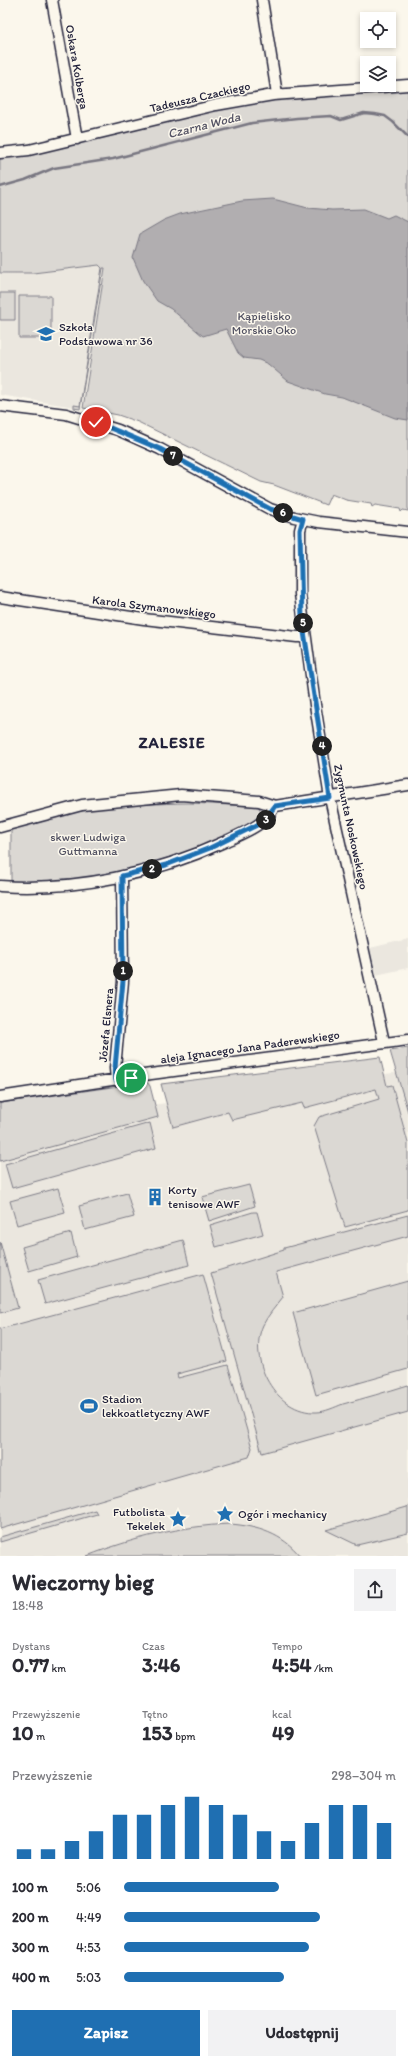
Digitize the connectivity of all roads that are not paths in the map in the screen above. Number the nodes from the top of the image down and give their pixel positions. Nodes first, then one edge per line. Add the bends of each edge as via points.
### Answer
1 (52, 0) edge
2 (262, 0) edge
3 (408, 85) edge
4 (277, 94) junction
5 (77, 139) junction
6 (0, 153) edge
7 (0, 406) edge
8 (303, 519) junction
9 (408, 532) edge
10 (0, 597) edge
11 (305, 636) junction
12 (408, 785) edge
13 (330, 798) junction
14 (275, 806) junction
15 (0, 827) edge
16 (122, 876) junction
17 (0, 886) edge
18 (408, 1040) edge
19 (384, 1042) junction
20 (116, 1080) junction
21 (0, 1098) edge

1 - 5 street, Oskara Kolberga
2 - 4 street
3 - 4 street, Tadeusza Czackiego
4 - 5 street, Tadeusza Czackiego via 216,105
5 - 6 street, Tadeusza Czackiego via 29,150
7 - 8 street via 66,414 118,430 160,449 270,509
8 - 9 street
8 - 11 street, Zygmunta Noskowskiego via 300,530 300,594
10 - 11 street, Karola Szymanowskiego via 144,619
11 - 13 street, Zygmunta Noskowskiego
12 - 13 street
13 - 14 street
13 - 19 street, Zygmunta Noskowskiego
14 - 15 street via 259,800 181,795 82,805
14 - 16 street via 263,822 210,848 166,865
16 - 17 street via 86,883 27,888
16 - 20 street, Józefa Elsnera via 123,981
18 - 19 street, aleja Ignacego Jana Paderewskiego
19 - 20 street, aleja Ignacego Jana Paderewskiego
20 - 21 street, aleja Ignacego Jana Paderewskiego

